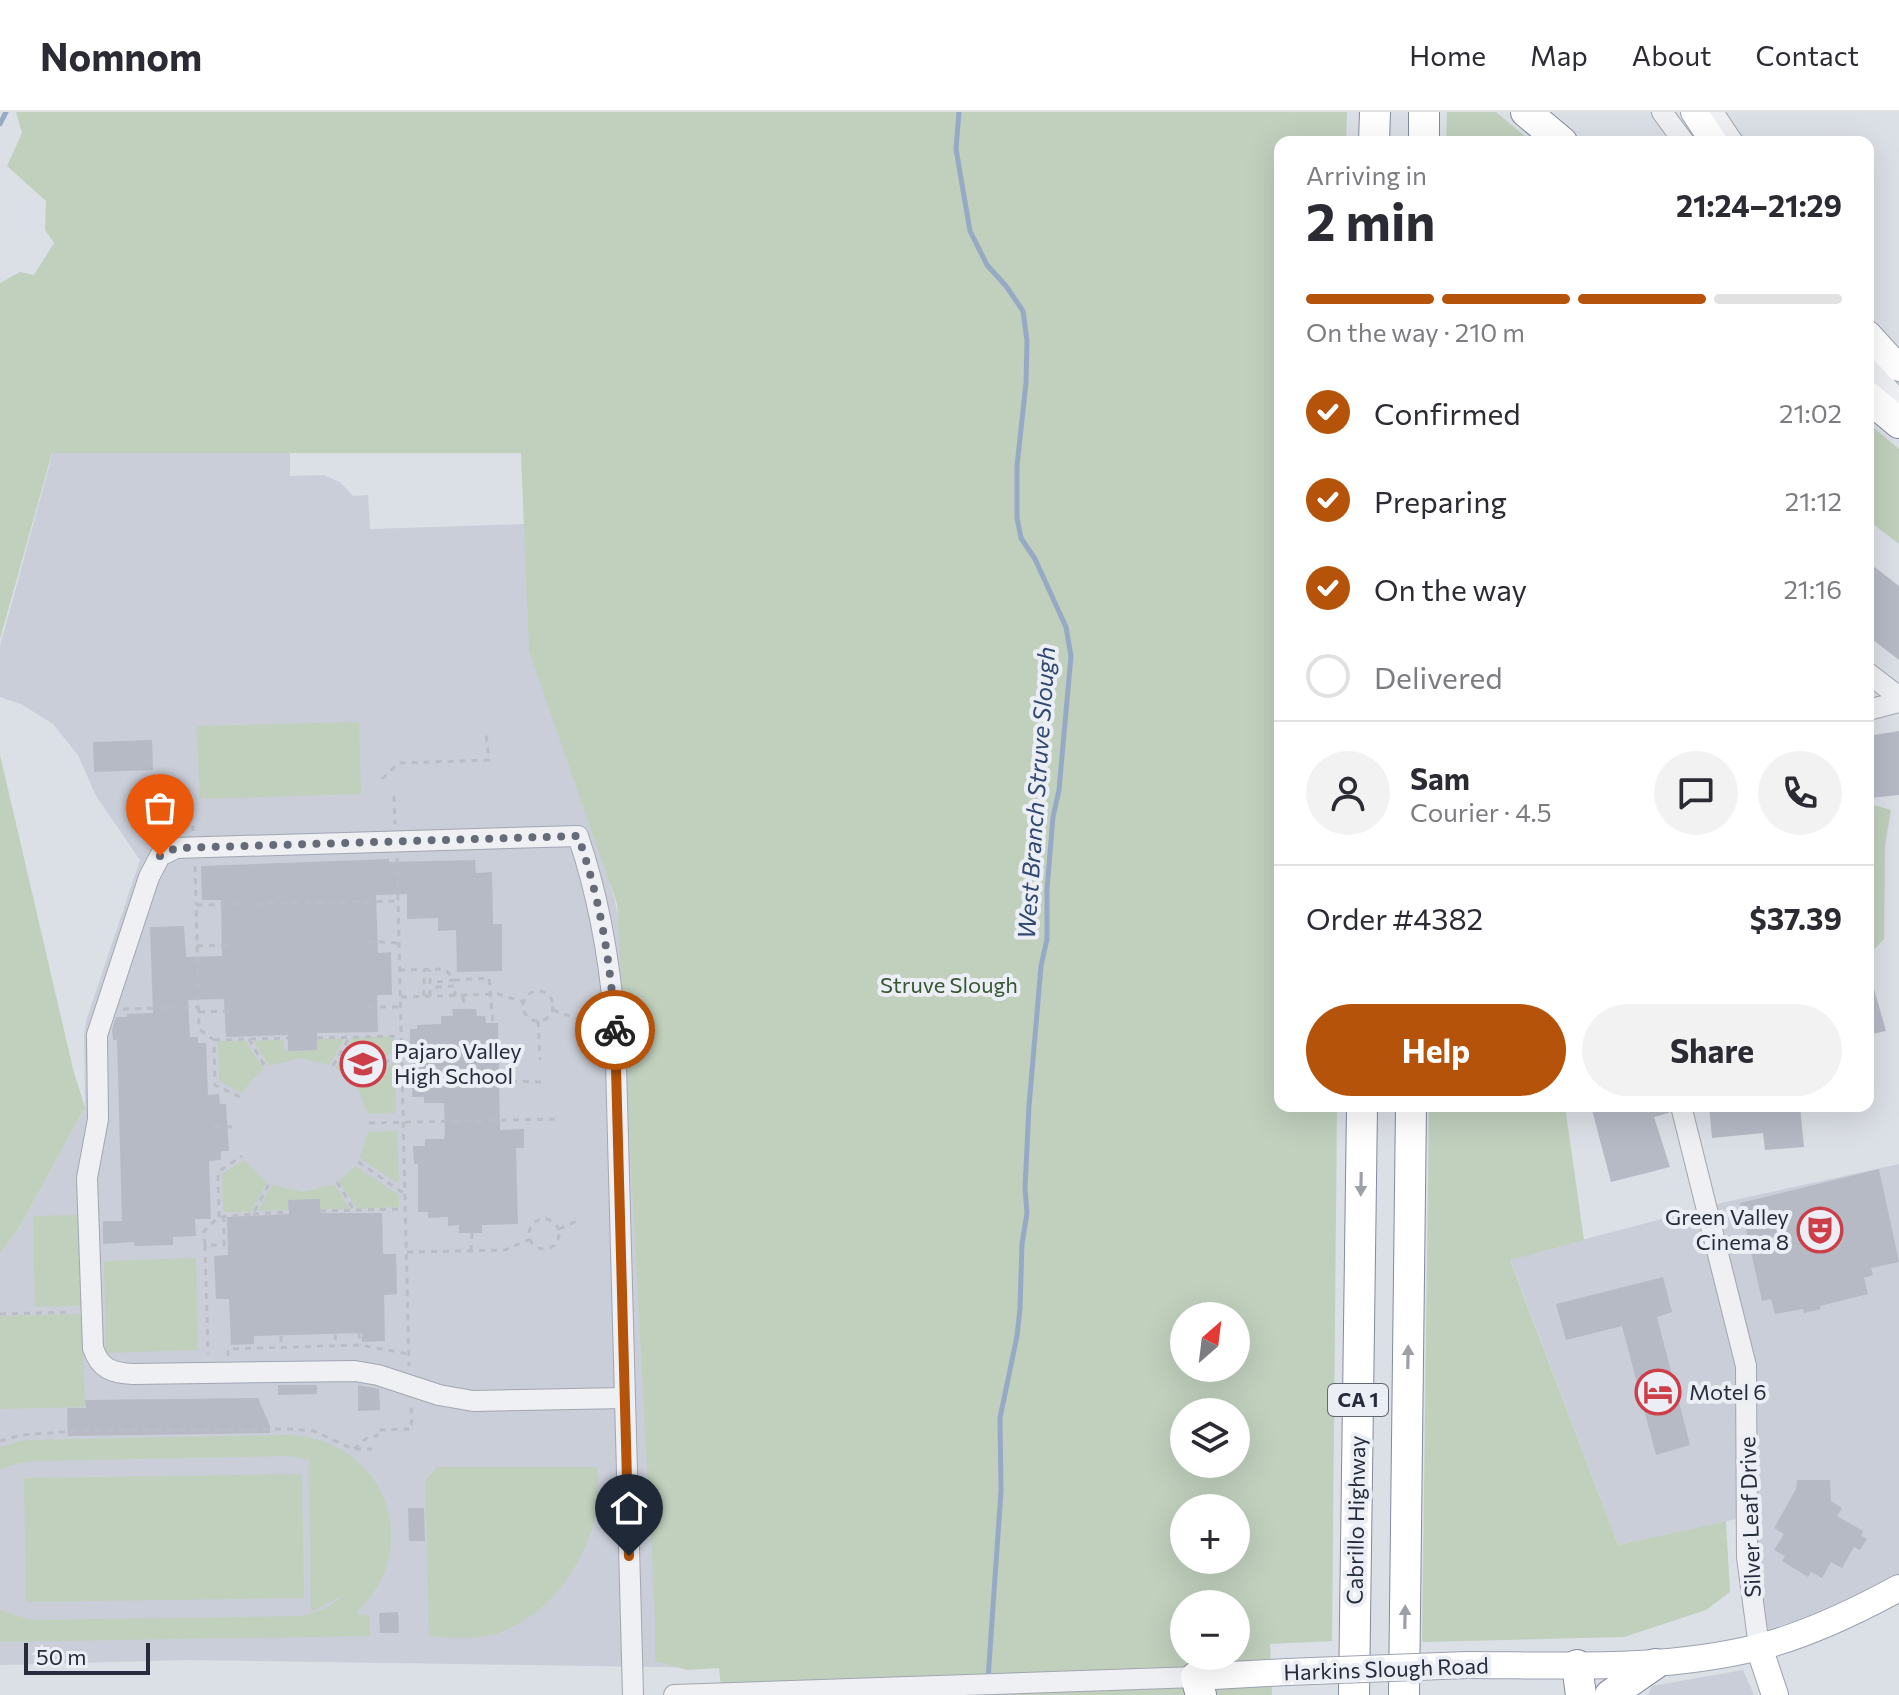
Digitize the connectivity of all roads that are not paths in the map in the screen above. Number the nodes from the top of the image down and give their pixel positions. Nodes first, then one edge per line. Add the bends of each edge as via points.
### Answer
1 (1375, 112) edge
2 (1424, 112) edge
3 (1526, 112) edge
4 (1662, 112) edge
5 (1694, 112) edge
6 (1713, 112) edge
7 (1374, 136) edge
8 (1424, 136) edge
9 (1555, 136) edge
10 (1680, 136) edge
11 (1710, 136) edge
12 (1729, 136) edge
13 (1874, 341) edge
14 (1899, 368) edge
15 (1874, 373) edge
16 (1899, 400) edge
17 (1874, 402) edge
18 (1899, 423) edge
19 (1874, 678) edge
20 (1899, 700) edge
21 (1874, 708) edge
22 (1362, 1112) edge
23 (1411, 1112) edge
24 (1682, 1112) edge
25 (624, 1398) junction
26 (1899, 1588) edge
27 (1759, 1647) junction
28 (1655, 1664) junction
29 (1577, 1665) junction
30 (1198, 1686) edge
31 (633, 1695) edge
32 (674, 1695) edge
33 (1354, 1695) edge
34 (1404, 1695) edge
35 (1581, 1695) edge
36 (1610, 1695) edge
37 (1775, 1695) edge

1 - 7 highway
2 - 8 highway
3 - 9 highway
4 - 10 street
5 - 11 main road
6 - 12 street
13 - 14 main road
15 - 16 street
17 - 18 highway
19 - 20 street
20 - 21 street
22 -> 33 highway, Cabrillo Highway / CA 1
34 -> 23 highway, CA 1
24 - 27 street, Silver Leaf Drive via 1746,1366 1747,1557
25 - 25 street via 614,1014 599,910 578,836 194,848 170,850 156,861 96,1043 98,1119 87,1178 95,1353 101,1363 110,1371 133,1374 366,1372 451,1398 485,1402
25 - 31 street
26 - 27 main road, Harkins Slough Road
27 - 28 main road, Harkins Slough Road
27 - 37 main road
28 - 29 main road, Harkins Slough Road
28 - 36 highway
29 - 30 main road, Harkins Slough Road, bridge via 1287,1672
29 - 35 highway
30 - 32 street, Harkins Slough Road via 1143,1680

